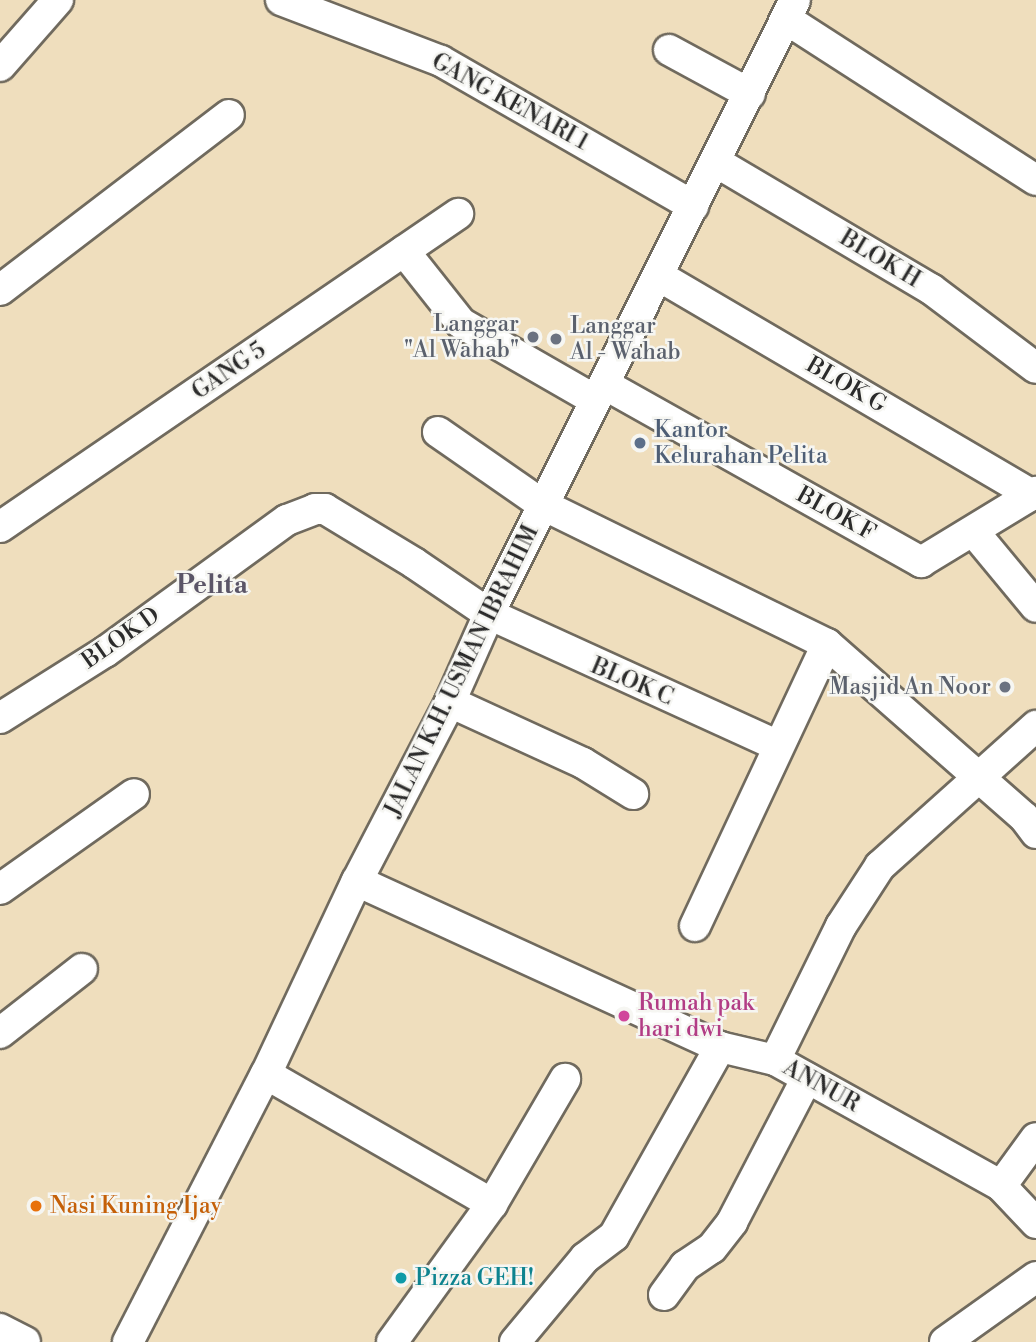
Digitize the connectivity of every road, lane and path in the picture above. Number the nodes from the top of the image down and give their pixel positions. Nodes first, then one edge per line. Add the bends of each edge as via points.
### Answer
1 (58, 0) edge
2 (281, 0) edge
3 (791, 10) edge
4 (669, 50) dead end
5 (0, 66) edge
6 (750, 94) junction
7 (229, 115) dead end
8 (716, 162) junction
9 (1036, 180) edge
10 (693, 206) junction
11 (458, 214) dead end
12 (404, 251) junction
13 (659, 276) junction
14 (0, 289) edge
15 (1036, 368) edge
16 (599, 392) junction
17 (438, 432) dead end
18 (1034, 493) edge
19 (543, 505) junction
20 (0, 527) edge
21 (974, 532) junction
22 (1036, 607) edge
23 (489, 614) junction
24 (827, 644) junction
25 (450, 702) junction
26 (0, 718) edge
27 (1036, 726) edge
28 (778, 746) junction
29 (978, 780) junction
30 (134, 794) dead end
31 (633, 794) dead end
32 (1036, 833) edge
33 (357, 881) junction
34 (0, 889) edge
35 (695, 926) dead end
36 (82, 970) dead end
37 (0, 1033) edge
38 (720, 1047) junction
39 (775, 1060) junction
40 (266, 1074) junction
41 (807, 1078) junction
42 (565, 1079) dead end
43 (1036, 1138) edge
44 (1001, 1186) junction
45 (492, 1204) junction
46 (1036, 1223) edge
47 (1036, 1277) edge
48 (664, 1295) dead end
49 (0, 1329) edge
50 (25, 1342) edge
51 (128, 1342) edge
52 (392, 1342) edge
53 (516, 1342) edge
54 (945, 1342) edge

1 - 5 street
2 - 10 street, GANG KENARI 1 via 441,61
3 - 6 street, JALAN K.H. USMAN IBRAHIM
3 - 9 street
4 - 6 street
6 - 8 street, JALAN K.H. USMAN IBRAHIM
7 - 14 street
8 - 10 street, JALAN K.H. USMAN IBRAHIM
8 - 15 street, BLOK H via 931,289
10 - 13 street, JALAN K.H. USMAN IBRAHIM
11 - 12 street, GANG 5
12 - 16 street, BLOK F via 461,323
12 - 20 street, GANG 5
13 - 16 street, JALAN K.H. USMAN IBRAHIM
13 - 18 street, BLOK G
16 - 19 street, JALAN K.H. USMAN IBRAHIM
16 - 21 street, BLOK F via 921,562
17 - 19 street
18 - 21 street
19 - 23 street, JALAN K.H. USMAN IBRAHIM
19 - 24 street
21 - 22 street
23 - 25 street, JALAN K.H. USMAN IBRAHIM
23 - 26 street, BLOK D via 325,509 315,509 287,520 105,652
23 - 28 street, BLOK C
24 - 28 street
24 - 29 street
25 - 31 street via 583,763
25 - 33 street, JALAN K.H. USMAN IBRAHIM
27 - 29 street
28 - 35 street
29 - 32 street via 1024,817
29 - 39 street via 880,866 841,926
30 - 34 street
33 - 38 street, ANNUR
33 - 40 street, JALAN K.H. USMAN IBRAHIM
36 - 37 street
38 - 39 street, ANNUR
38 - 53 street via 614,1237 585,1258
39 - 41 street, ANNUR
40 - 45 street
40 - 51 street, JALAN K.H. USMAN IBRAHIM
41 - 44 street, ANNUR
41 - 48 street via 732,1222 712,1248 685,1266
42 - 45 street
43 - 44 street
44 - 46 street, ANNUR
45 - 52 street
47 - 54 street
49 - 50 street

